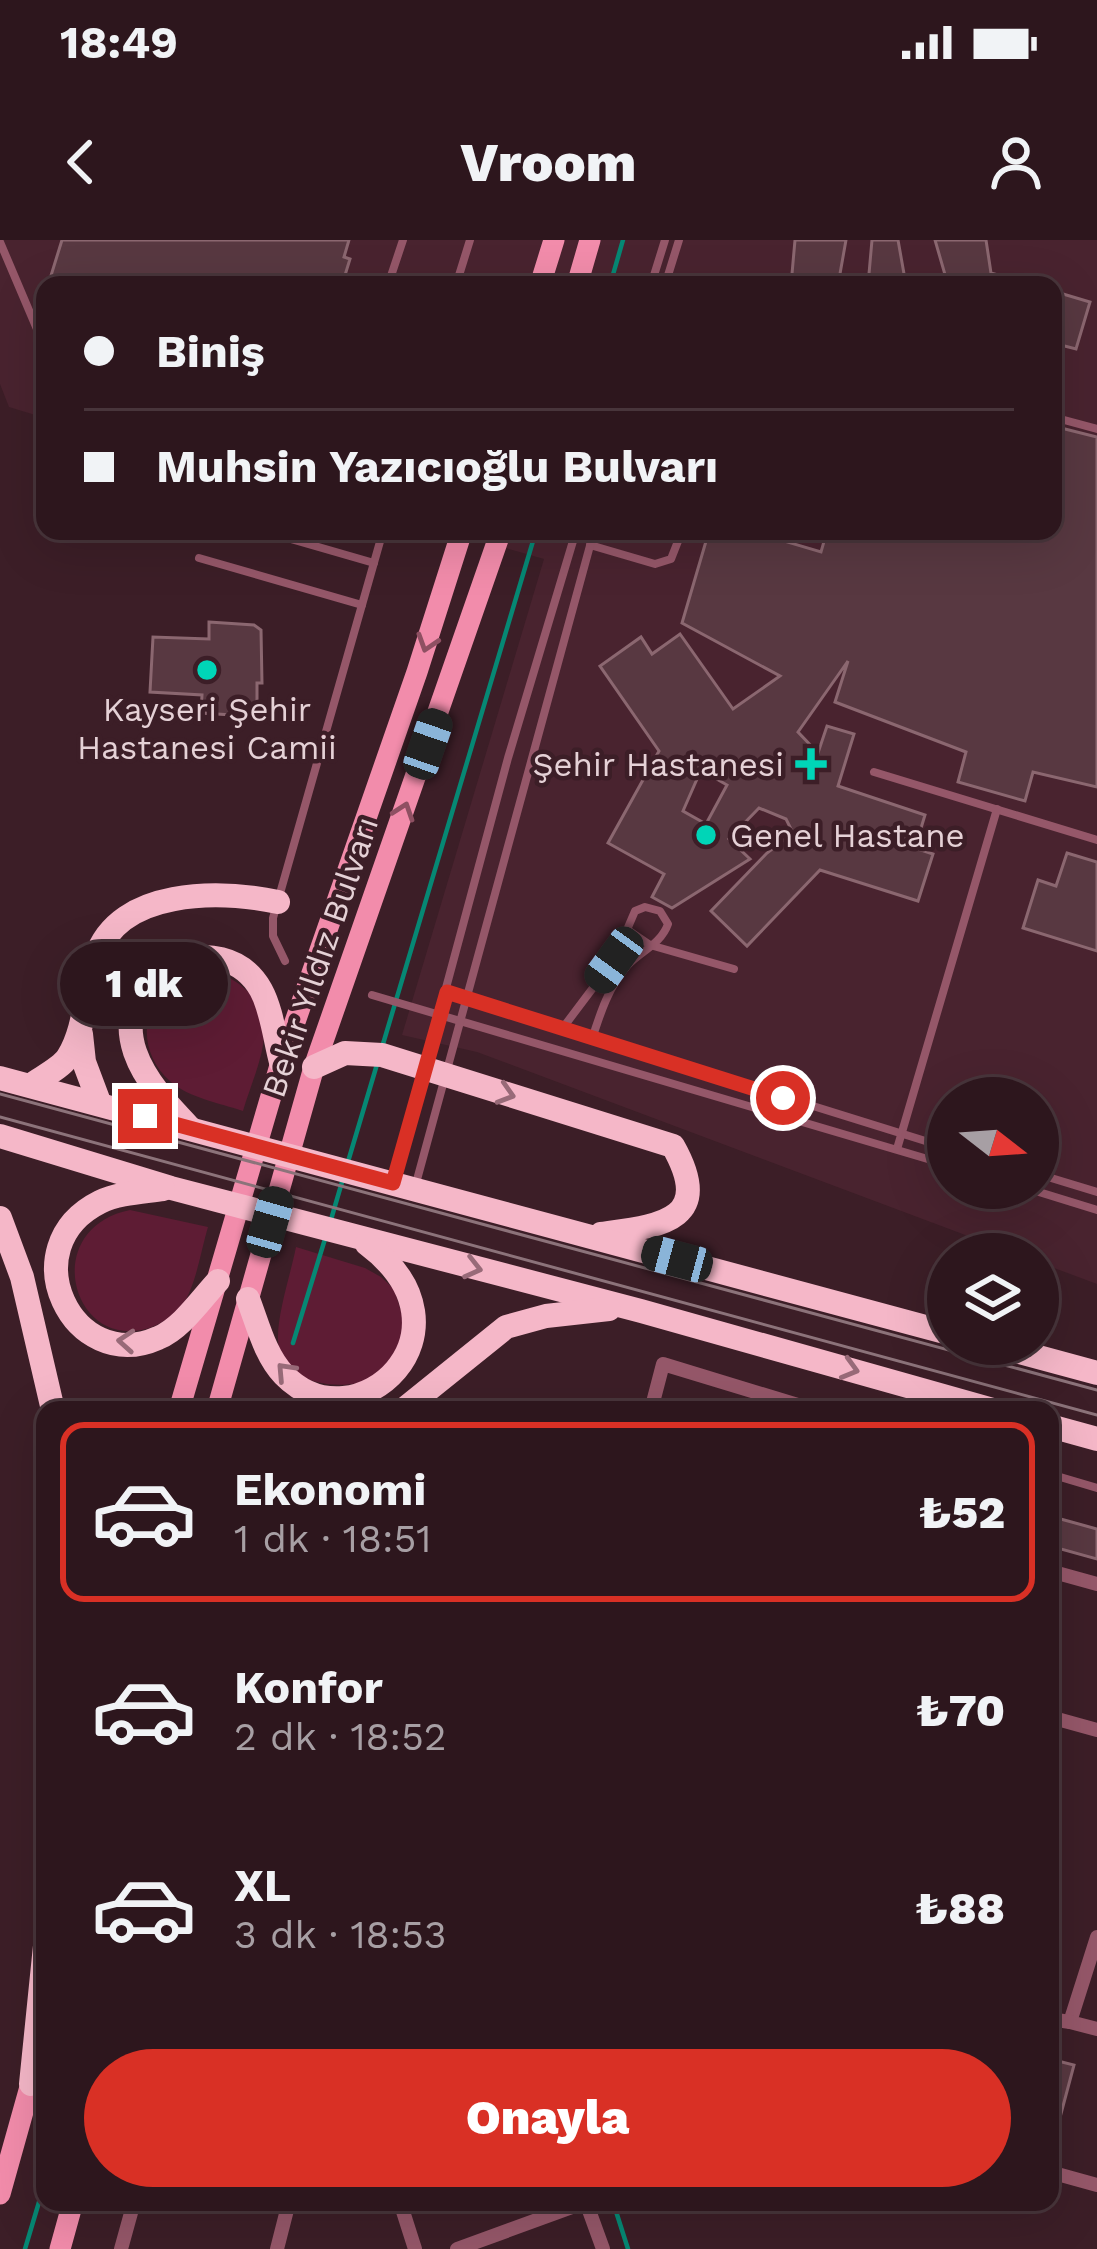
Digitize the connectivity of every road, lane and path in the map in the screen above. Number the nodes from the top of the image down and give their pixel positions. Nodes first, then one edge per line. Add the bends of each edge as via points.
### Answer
1 (403, 240) edge
2 (470, 240) edge
3 (554, 240) edge
4 (590, 240) edge
5 (665, 240) edge
6 (679, 240) edge
7 (0, 242) edge
8 (391, 276) edge
9 (460, 276) edge
10 (543, 276) edge
11 (580, 276) edge
12 (654, 276) edge
13 (668, 276) edge
14 (36, 326) edge
15 (1062, 419) edge
16 (1097, 429) edge
17 (294, 540) edge
18 (380, 540) edge
19 (459, 540) edge
20 (498, 540) edge
21 (573, 540) edge
22 (591, 540) edge
23 (678, 540) edge
24 (590, 545) junction
25 (199, 558) dead end
26 (374, 563) junction
27 (362, 605) junction
28 (874, 772) dead end
29 (997, 809) junction
30 (1097, 840) edge
31 (278, 902) junction
32 (628, 930) junction
33 (650, 945) junction
34 (285, 961) dead end
35 (734, 969) dead end
36 (447, 992) junction
37 (372, 995) dead end
38 (466, 998) junction
39 (440, 1015) junction
40 (460, 1021) junction
41 (80, 1026) junction
42 (562, 1029) junction
43 (592, 1039) junction
44 (281, 1062) junction
45 (314, 1067) junction
46 (0, 1078) edge
47 (31, 1085) junction
48 (100, 1102) junction
49 (190, 1129) junction
50 (899, 1133) junction
51 (0, 1136) edge
52 (927, 1142) edge
53 (897, 1149) junction
54 (927, 1158) edge
55 (1059, 1180) edge
56 (392, 1183) junction
57 (171, 1188) junction
58 (1097, 1192) edge
59 (1059, 1198) edge
60 (1097, 1210) edge
61 (0, 1217) edge
62 (589, 1236) junction
63 (360, 1240) junction
64 (218, 1281) junction
65 (248, 1299) junction
66 (641, 1311) junction
67 (927, 1327) edge
68 (1059, 1363) edge
69 (1097, 1373) edge
70 (51, 1401) edge
71 (182, 1401) edge
72 (220, 1401) edge
73 (414, 1401) edge
74 (653, 1401) edge
75 (785, 1401) edge
76 (947, 1401) edge
77 (1059, 1428) edge
78 (1097, 1439) edge
79 (1059, 1477) edge
80 (1097, 1488) edge
81 (1059, 1573) edge
82 (1097, 1584) edge
83 (1059, 1719) edge
84 (1097, 1730) edge
85 (1097, 1937) edge
86 (1059, 2020) edge
87 (1070, 2021) junction
88 (1097, 2029) edge
89 (36, 2035) edge
90 (36, 2066) edge
91 (31, 2084) junction
92 (1059, 2174) edge
93 (1097, 2185) edge
94 (0, 2194) edge
95 (71, 2211) edge
96 (132, 2211) edge
97 (287, 2211) edge
98 (403, 2211) edge
99 (561, 2211) edge
100 (589, 2211) edge
101 (59, 2249) edge
102 (122, 2249) edge
103 (277, 2249) edge
104 (416, 2249) edge
105 (457, 2249) edge
106 (603, 2249) edge

1 - 8 lane
2 - 9 lane
3 - 10 main road
4 - 11 main road
5 - 12 lane
6 - 13 lane
7 - 14 lane
15 - 16 lane
17 - 26 lane
18 - 26 lane
19 -> 44 main road, Bekir Yıldız Bulvarı
45 -> 20 main road, Bekir Yıldız Bulvarı
21 - 36 lane
22 - 24 lane
23 - 24 lane via 671,559 655,564
24 - 38 lane
25 - 27 lane
26 - 27 lane
27 - 31 lane
28 - 29 lane
29 - 30 lane
29 - 50 lane
31 - 34 lane via 273,936
31 - 41 highway via 200,896 130,914 102,943
32 - 33 lane
32 - 33 lane via 635,911 660,911 668,924
32 - 42 lane
33 - 35 lane
33 - 43 lane via 624,969
36 - 38 lane
36 - 39 lane
37 - 39 lane
38 - 40 lane
38 - 42 lane
39 - 40 lane
39 - 56 lane
40 - 53 lane
40 - 56 lane
41 - 47 highway via 67,1060
41 - 48 highway
42 - 43 lane
43 - 50 lane
44 - 49 highway via 261,991 246,975 202,958 162,969 136,1000 133,1046 157,1093
44 - 64 main road, Bekir Yıldız Bulvarı
45 -> 62 highway via 345,1054 382,1055 674,1146 688,1176 681,1210 664,1226
45 - 65 main road, Bekir Yıldız Bulvarı
46 - 47 highway
47 - 48 highway
48 - 49 highway
49 - 56 highway
50 - 52 lane
50 - 53 lane
51 - 57 highway
53 - 54 lane
55 - 58 lane
56 - 62 highway
57 - 63 highway
64 -> 57 highway via 169,1332 147,1342 107,1340 65,1308 56,1258 78,1217 112,1197
59 - 60 lane
61 - 70 highway
62 - 67 highway
63 -> 65 highway via 402,1282 416,1323 403,1363 370,1390 331,1396 292,1382 269,1354
63 -> 66 highway
64 - 71 main road, Bekir Yıldız Bulvarı
65 - 72 main road, Bekir Yıldız Bulvarı
66 - 73 highway via 595,1309 506,1328
66 -> 76 highway
68 - 69 highway
74 - 75 street via 663,1364
77 - 78 highway
79 - 80 lane
81 - 82 street
83 - 84 street
85 - 87 street
86 - 87 street
87 - 88 street
89 - 91 highway
90 - 91 main road
91 - 94 main road
92 - 93 street
95 - 101 main road
96 - 102 street
97 - 103 street
98 - 104 street
99 - 105 street
100 - 106 street

